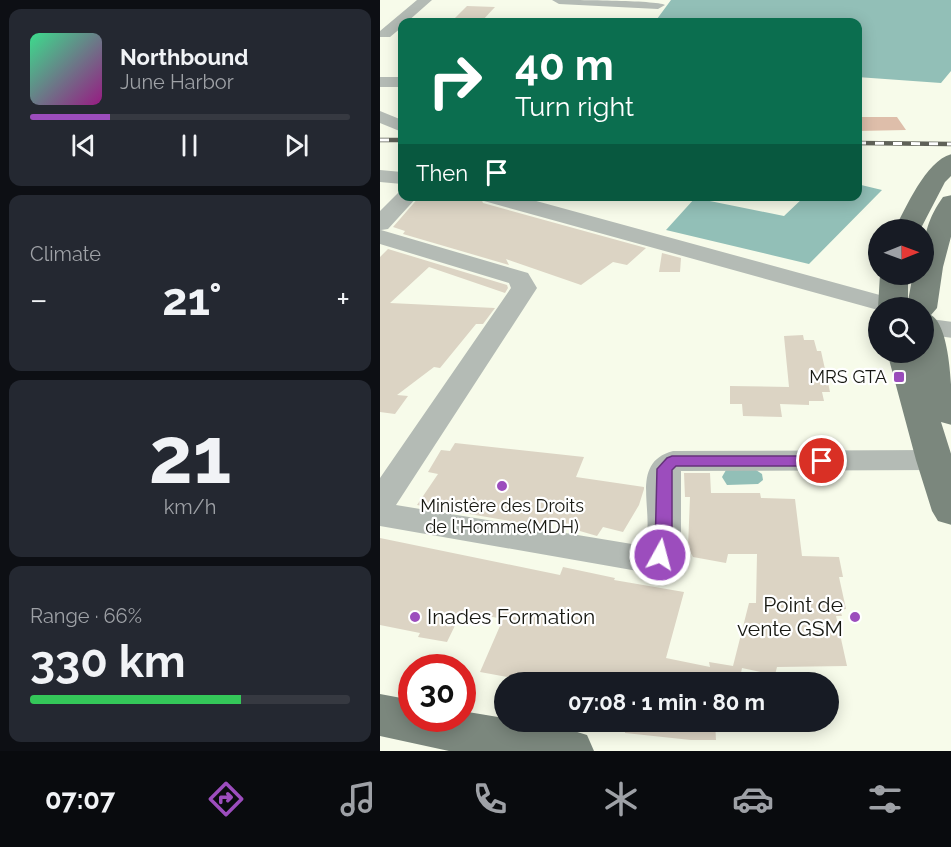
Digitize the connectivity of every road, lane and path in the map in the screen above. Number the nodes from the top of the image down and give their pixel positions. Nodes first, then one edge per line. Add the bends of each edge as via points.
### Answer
1 (425, 0) edge
2 (436, 0) edge
3 (559, 0) edge
4 (658, 4) dead end
5 (406, 18) edge
6 (411, 18) edge
7 (380, 82) edge
8 (398, 82) edge
9 (380, 116) edge
10 (398, 125) edge
11 (952, 161) edge
12 (380, 176) edge
13 (398, 177) edge
14 (403, 201) edge
15 (509, 201) edge
16 (948, 214) edge
17 (912, 219) edge
18 (928, 219) edge
19 (380, 224) edge
20 (380, 237) edge
21 (920, 297) edge
22 (868, 306) edge
23 (923, 363) edge
24 (932, 363) edge
25 (952, 414) edge
26 (943, 463) edge
27 (380, 503) edge
28 (952, 512) edge
29 (380, 514) edge
30 (380, 715) edge
31 (508, 745) edge
32 (569, 751) edge

1 - 5 street
2 - 6 street
3 - 4 street
7 - 8 street
9 - 10 street
11 - 17 main road via 935,179
12 - 13 street
14 - 19 street
15 - 22 street
16 - 18 street
16 - 21 main road
20 - 27 street via 519,278 524,288
23 - 26 main road
24 - 25 main road
26 - 28 main road
26 - 29 street via 672,461 664,469 663,551 649,560
30 - 31 main road
31 - 32 main road

